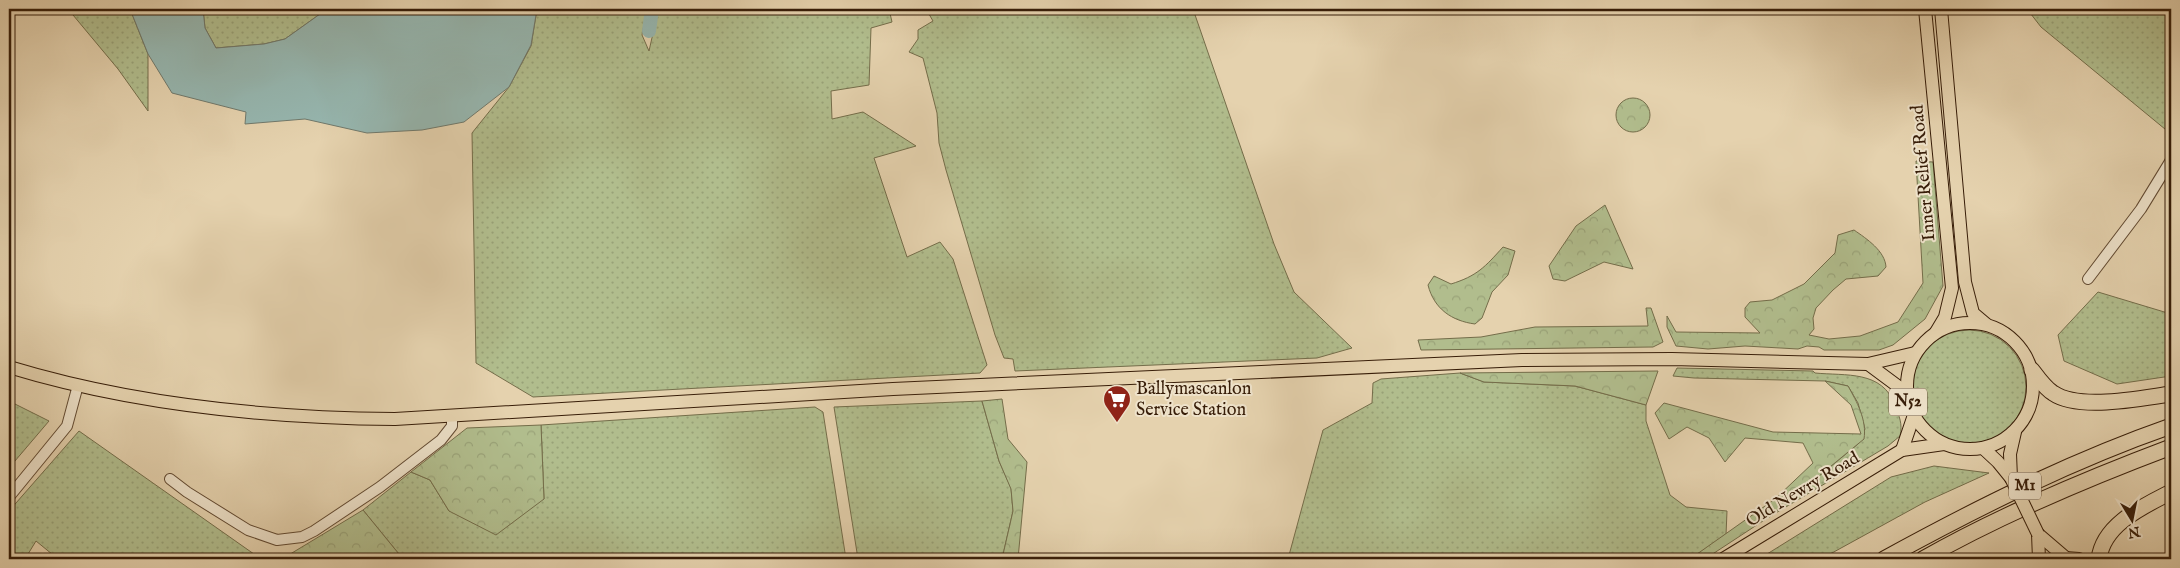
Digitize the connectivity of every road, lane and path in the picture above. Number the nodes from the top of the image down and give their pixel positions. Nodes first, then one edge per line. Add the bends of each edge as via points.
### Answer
1 (1925, 9) edge
2 (1942, 9) edge
3 (2171, 160) edge
4 (2089, 277) dead end
5 (1986, 324) junction
6 (1936, 332) junction
7 (1915, 354) junction
8 (1868, 364) junction
9 (9, 367) edge
10 (2032, 370) junction
11 (78, 385) junction
12 (1907, 393) junction
13 (2171, 394) edge
14 (1914, 415) junction
15 (452, 417) junction
16 (2171, 426) edge
17 (2015, 432) junction
18 (1944, 444) junction
19 (2171, 447) edge
20 (1983, 448) junction
21 (1902, 450) junction
22 (2011, 478) junction
23 (170, 480) dead end
24 (2171, 492) edge
25 (9, 497) edge
26 (2038, 534) junction
27 (1723, 559) edge
28 (1884, 559) edge
29 (1923, 559) edge
30 (2039, 559) edge
31 (2068, 559) edge
32 (2099, 559) edge

1 - 6 main road, Inner Relief Road / N52 via 1952,288
2 - 5 main road, Inner Relief Road / N52 via 1965,282 1973,313
3 - 4 street via 2141,209
5 - 6 main road, N52 via 1956,324
5 - 10 main road, N52 via 2008,335 2023,350
6 - 7 main road, N52
7 - 8 main road
7 - 12 main road, N52 via 1908,370
8 - 12 main road
8 - 15 main road via 1672,359 1522,360 893,389
9 - 11 main road
10 - 13 highway via 2053,393 2078,402
10 - 17 main road, N52 via 2034,391 2031,405
11 - 15 main road via 162,402 255,413 320,418
11 - 25 street via 67,426
12 - 14 main road, N52
14 - 18 main road, N52 via 1926,433
14 - 21 main road
15 - 23 street via 452,426 442,440 380,487 302,537 277,540 248,530
16 - 28 highway, M1 via 2069,466 1964,515
17 - 20 main road, N52
17 - 22 main road, N52 via 2010,454
18 - 20 main road, N52 via 1954,448
18 - 21 main road, Old Newry Road
19 - 29 highway, M1 via 2039,500
20 - 22 main road, N52
21 - 27 main road, Old Newry Road
22 - 26 main road, N52, bridge
24 - 32 highway via 2132,514 2115,528
26 - 30 main road, N52
26 - 31 main road, N52

